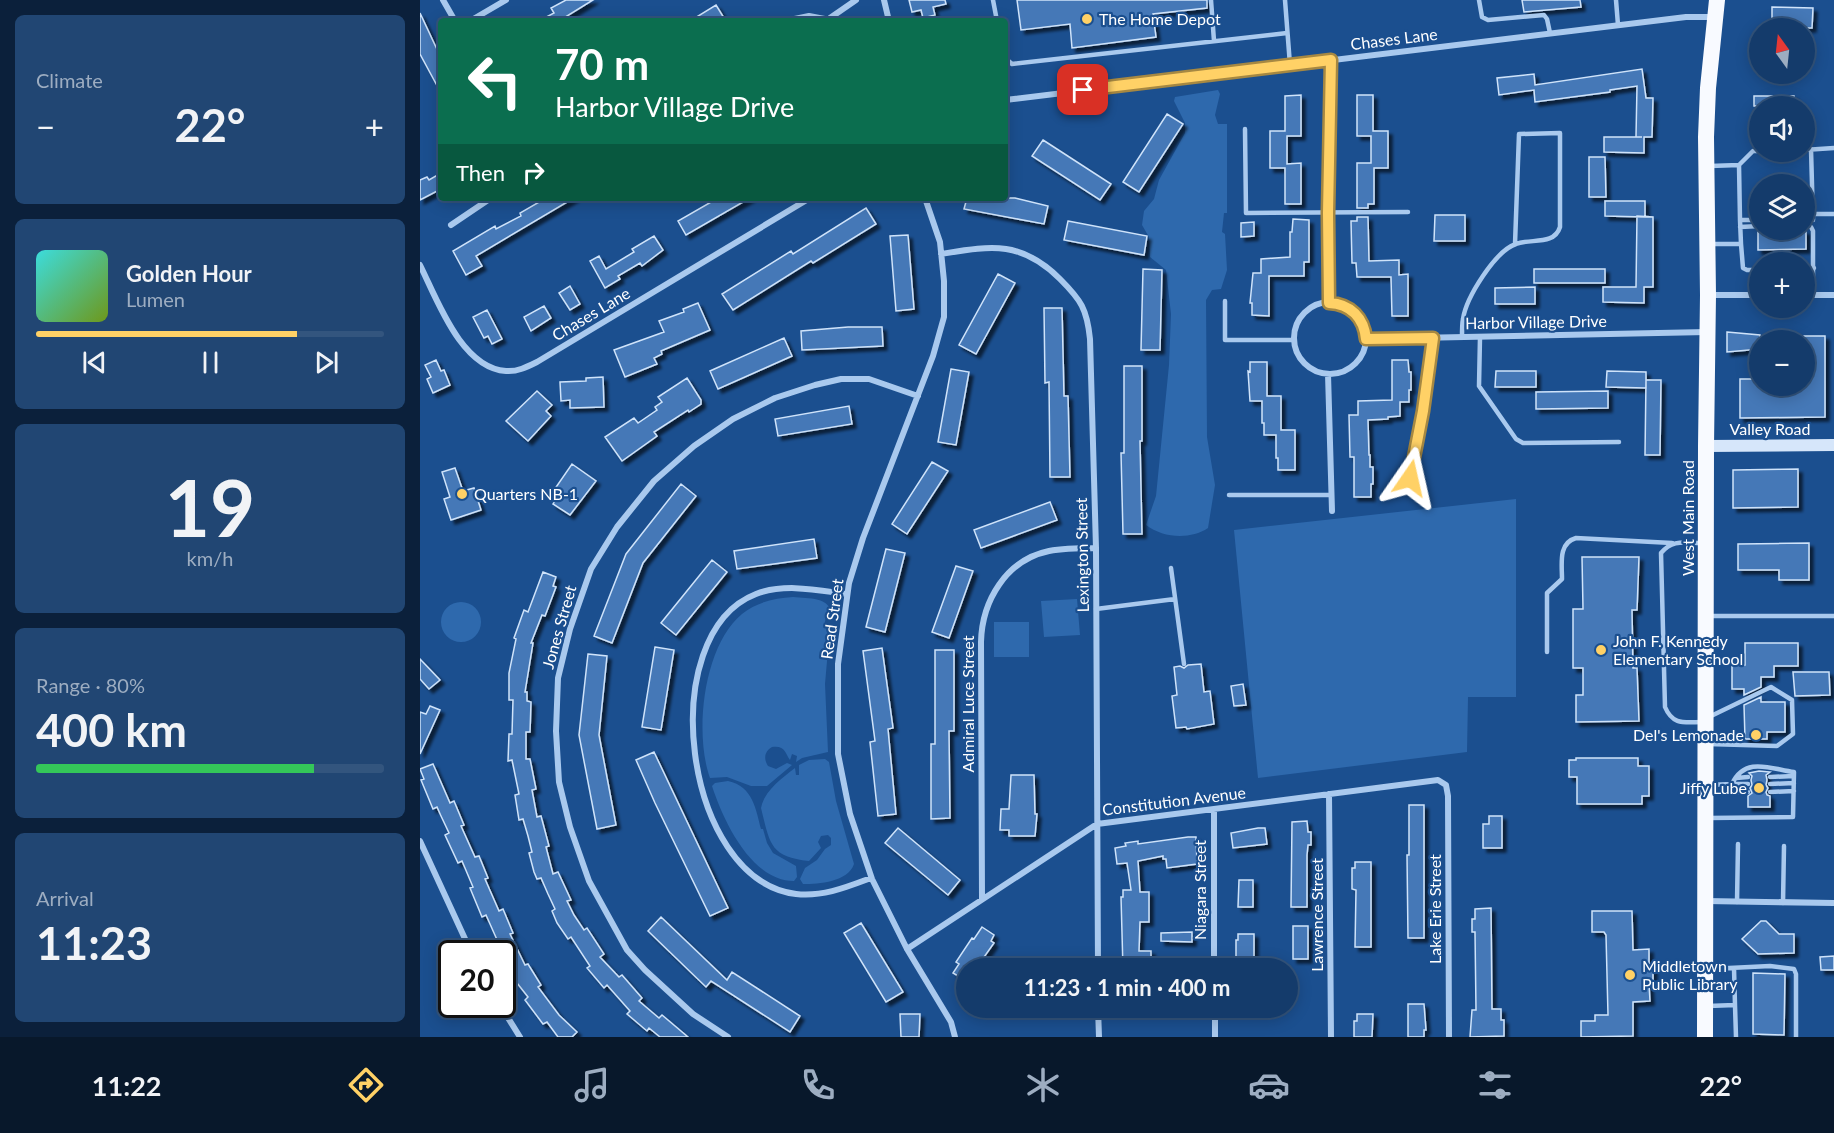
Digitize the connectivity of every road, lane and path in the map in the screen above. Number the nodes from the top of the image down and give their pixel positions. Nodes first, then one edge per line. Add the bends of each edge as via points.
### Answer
1 (443, 0) edge
2 (506, 0) edge
3 (856, 0) edge
4 (884, 0) edge
5 (993, 0) edge
6 (1211, 0) edge
7 (1285, 0) edge
8 (1479, 0) edge
9 (1616, 0) edge
10 (1716, 8) edge
11 (453, 18) edge
12 (475, 18) edge
13 (797, 18) edge
14 (823, 18) edge
15 (834, 18) edge
16 (888, 18) edge
17 (996, 18) edge
18 (1618, 25) junction
19 (1287, 33) junction
20 (1550, 33) junction
21 (1214, 41) junction
22 (1331, 60) junction
23 (1008, 61) edge
24 (1290, 65) junction
25 (1008, 100) edge
26 (1245, 129) dead end
27 (1834, 148) edge
28 (1815, 149) edge
29 (1749, 155) edge
30 (1739, 165) junction
31 (1707, 166) junction
32 (487, 201) edge
33 (805, 201) edge
34 (926, 201) edge
35 (1408, 212) dead end
36 (1328, 213) junction
37 (1815, 214) edge
38 (1834, 214) edge
39 (1740, 220) junction
40 (1749, 220) edge
41 (451, 225) dead end
42 (1740, 227) junction
43 (1749, 227) edge
44 (1515, 244) junction
45 (1707, 244) junction
46 (1741, 244) junction
47 (941, 254) junction
48 (420, 266) edge
49 (1749, 270) edge
50 (1708, 295) junction
51 (1749, 295) edge
52 (1815, 295) edge
53 (1834, 295) edge
54 (1225, 301) dead end
55 (1329, 303) junction
56 (1708, 332) junction
57 (1462, 337) junction
58 (1480, 337) junction
59 (1433, 338) junction
60 (1366, 339) junction
61 (1294, 340) junction
62 (1329, 374) junction
63 (918, 396) junction
64 (1619, 442) dead end
65 (1706, 446) junction
66 (1834, 446) edge
67 (1410, 478) dead end
68 (1228, 495) dead end
69 (1330, 495) junction
70 (1332, 511) dead end
71 (1674, 543) junction
72 (1706, 543) junction
73 (1096, 548) junction
74 (1170, 568) dead end
75 (846, 594) junction
76 (1175, 599) junction
77 (1096, 609) junction
78 (1706, 616) junction
79 (1834, 616) edge
80 (1547, 652) dead end
81 (1184, 664) dead end
82 (1705, 720) junction
83 (1705, 744) junction
84 (1794, 776) junction
85 (1748, 777) dead end
86 (1770, 777) dead end
87 (1736, 778) junction
88 (1444, 782) joint
89 (1794, 783) junction
90 (1732, 784) junction
91 (1748, 784) dead end
92 (1770, 784) dead end
93 (1705, 785) junction
94 (1794, 791) junction
95 (1748, 792) dead end
96 (1770, 792) dead end
97 (1329, 794) junction
98 (1214, 810) junction
99 (1705, 818) junction
100 (1097, 824) junction
101 (420, 841) edge
102 (1738, 844) dead end
103 (1784, 846) dead end
104 (871, 878) junction
105 (982, 899) junction
106 (1705, 901) junction
107 (1737, 902) junction
108 (1784, 903) junction
109 (1834, 903) edge
110 (466, 940) edge
111 (907, 949) junction
112 (1098, 958) edge
113 (1214, 958) edge
114 (1734, 968) junction
115 (1705, 969) junction
116 (1735, 1005) junction
117 (1705, 1006) junction
118 (508, 1018) edge
119 (1098, 1018) edge
120 (1215, 1018) edge
121 (520, 1037) edge
122 (727, 1037) edge
123 (955, 1037) edge
124 (1099, 1037) edge
125 (1215, 1037) edge
126 (1331, 1037) edge
127 (1449, 1037) edge
128 (1705, 1037) edge
129 (1736, 1037) edge
130 (1796, 1037) edge

1 - 11 street
2 - 12 street
3 - 15 street
4 - 16 street
5 - 17 lane
6 - 21 lane
7 - 19 lane
8 - 20 lane via 1482,17 1488,20 1544,15
9 - 18 lane
10 - 18 street, Chases Lane via 1686,17
10 - 31 highway, West Main Road via 1708,87
13 - 14 street via 809,15
18 - 20 street, Chases Lane
19 - 21 lane
19 - 24 lane
20 - 22 street, Chases Lane
21 - 23 lane via 1012,64
22 - 24 street, Chases Lane
22 - 36 street
24 - 25 street, Chases Lane
26 - 36 lane via 1246,213
27 - 28 lane
29 - 30 lane
30 - 31 lane
30 - 39 lane
31 - 45 highway, West Main Road
32 - 41 street
33 - 48 street, Chases Lane via 516,371 487,366 469,352 453,330
34 - 47 street, Read Street
35 - 36 lane
36 - 55 street
37 - 38 lane
39 - 40 lane
39 - 42 lane
42 - 43 lane
42 - 46 lane
44 - 44 lane via 1549,239 1558,233 1560,133 1519,134
44 - 57 lane via 1476,285 1463,318
45 - 46 lane
45 - 50 highway, West Main Road
46 - 49 lane via 1743,268
47 - 63 street, Read Street via 944,317
47 - 73 street, Lexington Street via 983,247 1032,256 1079,298 1090,339
50 - 51 street
50 - 56 highway, West Main Road
52 - 53 street
54 - 61 lane via 1225,340
55 - 60 street via 1345,306 1358,316
55 - 61 street via 1306,311 1297,324
56 - 58 street, Harbor Village Drive
56 - 65 highway, West Main Road
57 - 58 street, Harbor Village Drive
57 - 59 street, Harbor Village Drive
58 - 64 lane via 1479,386 1516,439 1523,443
59 - 60 street, Harbor Village Drive
59 - 67 lane
60 - 62 street via 1354,364
61 - 62 street via 1304,364
62 - 69 street
63 - 75 street, Read Street via 863,538
63 - 122 street, Jones Street via 869,379 841,379 776,398 733,419 654,481 617,527 591,569 570,629 558,678 559,782 589,881 627,950 693,1014
65 - 66 main road, Valley Road
65 - 72 highway, West Main Road
68 - 69 lane
69 - 70 street
71 - 72 lane
71 - 80 lane via 1576,538 1566,543 1562,579 1547,593
71 - 82 lane via 1660,554 1665,707 1678,722
72 - 78 highway, West Main Road
73 - 77 street, Lexington Street
73 - 105 street, Admiral Luce Street via 1048,551 1028,560 1004,577 985,612 981,642
74 - 76 lane
75 - 104 street, Read Street via 838,664 838,754 850,814
75 - 104 street via 783,588 757,594 732,610 713,633 698,676 693,745 707,807 732,853 755,877 780,890 809,895
76 - 77 lane
76 - 81 lane
77 - 100 street, Lexington Street
78 - 79 lane
78 - 82 highway, West Main Road
82 - 83 highway, West Main Road
82 - 83 lane via 1771,687 1792,700 1793,734 1777,746
83 - 93 highway, West Main Road
84 - 86 lane
84 - 87 lane via 1794,772 1775,767 1749,767
84 - 89 lane
85 - 87 lane
87 - 90 lane
88 - 97 street, Constitution Avenue
88 - 127 street, Lake Erie Street via 1448,796
89 - 92 lane
89 - 94 lane
90 - 91 lane
90 - 93 lane
90 - 95 lane via 1738,792
93 - 99 highway, West Main Road
94 - 96 lane
94 - 99 lane via 1791,818
97 - 98 street, Constitution Avenue
97 - 126 street, Lawrence Street
98 - 100 street, Constitution Avenue
98 - 113 street, Niagara Street
99 - 106 highway, West Main Road
100 - 105 street, Constitution Avenue
100 - 112 street, Lexington Street
101 - 110 street
102 - 107 lane
103 - 108 lane
104 - 111 street, Read Street
105 - 111 street, Constitution Avenue
106 - 107 street
106 - 115 highway, West Main Road
107 - 108 street
108 - 109 street
111 - 123 street, Read Street via 951,1022
114 - 115 lane
114 - 116 lane
114 - 130 lane via 1794,969
115 - 117 highway, West Main Road
116 - 117 lane
116 - 129 lane
117 - 128 highway, West Main Road
118 - 121 street
119 - 124 street
120 - 125 street

